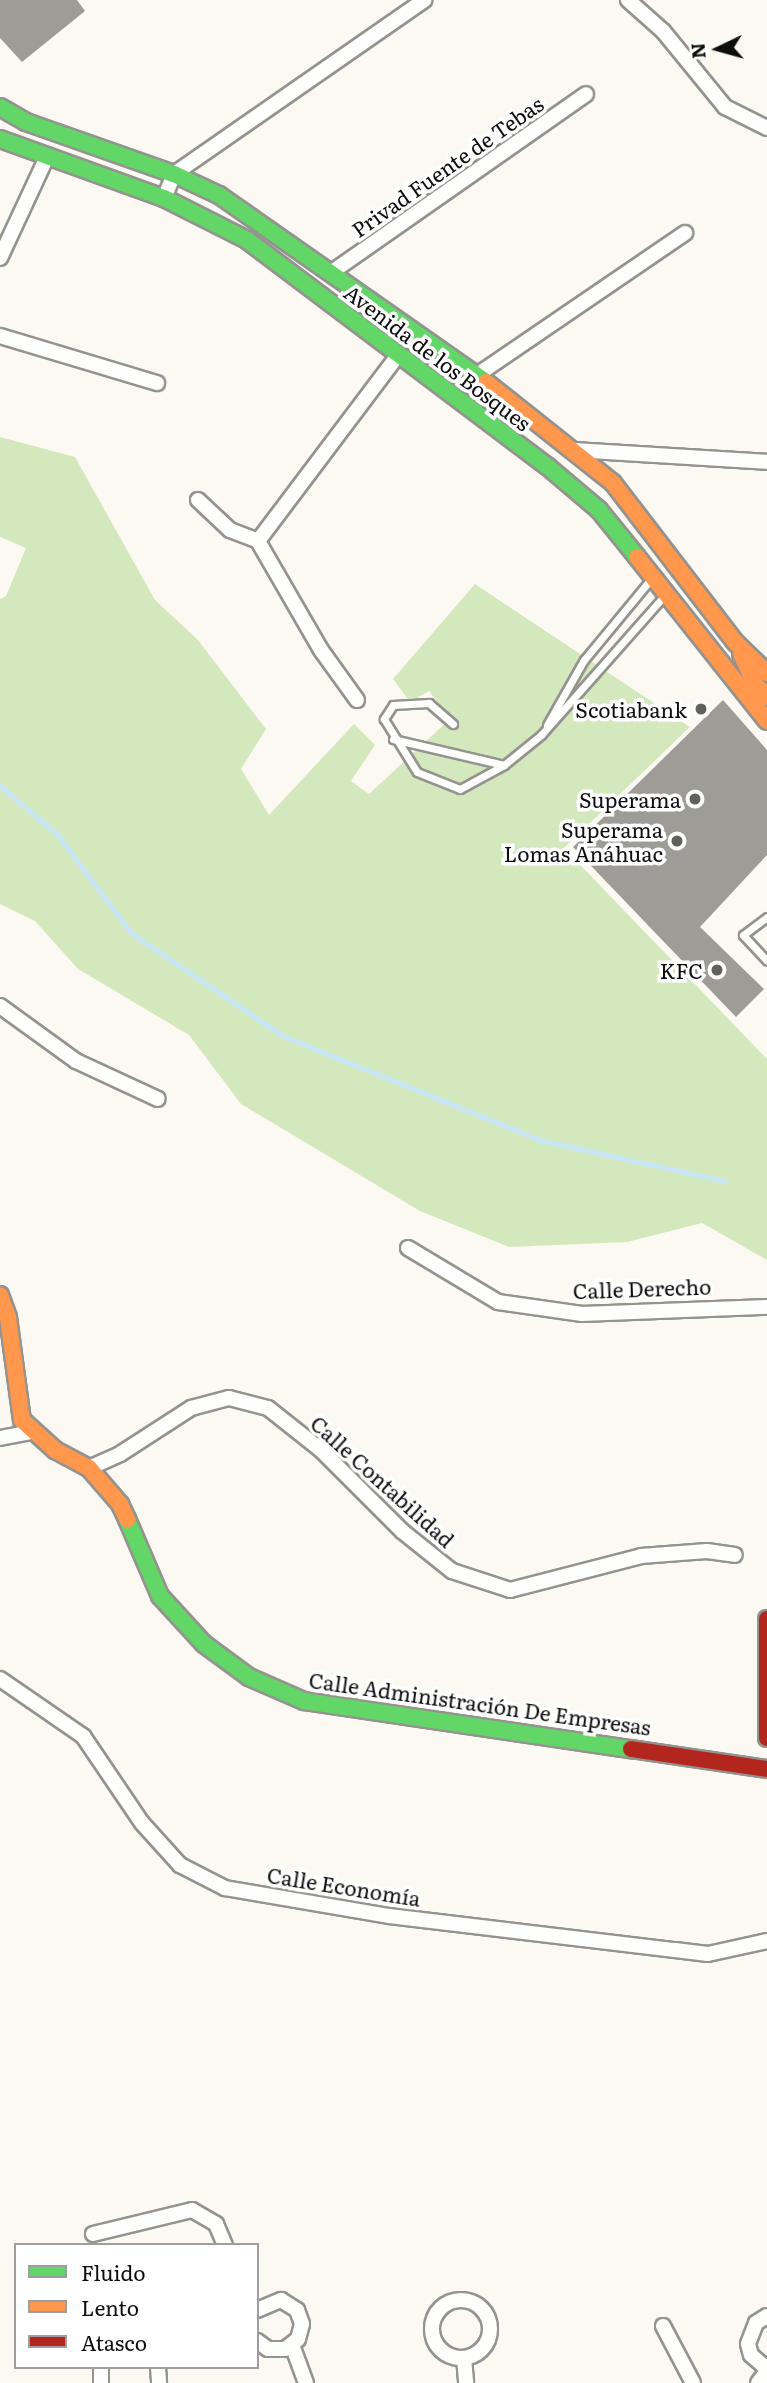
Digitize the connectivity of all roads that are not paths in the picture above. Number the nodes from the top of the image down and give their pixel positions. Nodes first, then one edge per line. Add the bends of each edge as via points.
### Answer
1 (424, 0) edge
2 (628, 0) edge
3 (586, 94) dead end
4 (0, 107) edge
5 (767, 128) edge
6 (0, 139) edge
7 (46, 159) junction
8 (174, 174) junction
9 (164, 198) junction
10 (685, 233) dead end
11 (0, 258) edge
12 (332, 272) junction
13 (0, 336) edge
14 (399, 354) junction
15 (477, 375) junction
16 (157, 383) dead end
17 (573, 450) junction
18 (767, 462) edge
19 (198, 500) dead end
20 (258, 541) junction
21 (654, 576) junction
22 (667, 593) junction
23 (735, 642) junction
24 (765, 667) edge
25 (767, 697) edge
26 (357, 700) dead end
27 (767, 721) edge
28 (453, 724) dead end
29 (541, 735) junction
30 (393, 739) junction
31 (504, 765) junction
32 (767, 917) edge
33 (767, 961) edge
34 (0, 1006) edge
35 (158, 1099) dead end
36 (408, 1248) dead end
37 (0, 1295) edge
38 (767, 1307) edge
39 (30, 1432) junction
40 (0, 1438) edge
41 (89, 1468) junction
42 (735, 1555) dead end
43 (767, 1619) edge
44 (0, 1679) edge
45 (767, 1738) edge
46 (767, 1769) edge
47 (767, 1941) edge
48 (93, 2234) dead end
49 (224, 2243) edge
50 (259, 2309) edge
51 (767, 2316) edge
52 (663, 2326) dead end
53 (259, 2342) edge
54 (292, 2345) junction
55 (464, 2358) junction
56 (767, 2370) edge
57 (306, 2383) edge
58 (466, 2383) edge
59 (693, 2383) edge
60 (758, 2383) edge

1 - 8 street
2 - 5 street via 663,31 725,107
3 - 12 street, Privad Fuente de Tebas
4 - 8 main road, Avenida de los Bosques via 55,133
6 - 7 main road, Avenida de los Bosques
7 - 9 main road, Avenida de los Bosques
7 - 11 street
8 - 9 street
8 - 12 main road, Avenida de los Bosques via 219,195
9 - 14 main road, Avenida de los Bosques via 247,240
10 - 15 street
12 - 15 main road, Avenida de los Bosques
13 - 16 street
14 - 20 street
14 - 21 main road, Avenida de los Bosques via 578,492
15 - 17 main road, Avenida de los Bosques
17 - 18 street
17 - 23 main road, Avenida de los Bosques via 640,513
19 - 20 street via 230,530
20 - 26 street via 321,650
21 - 22 main road, Avenida de los Bosques
21 - 29 lane via 584,660
22 - 27 main road, Avenida de los Bosques
22 - 29 lane
23 - 24 main road, Avenida de los Bosques
23 - 25 main road via 755,684
28 - 30 lane via 429,703 393,705 384,719
29 - 31 lane
30 - 31 lane
30 - 31 lane via 417,772 460,789
32 - 33 lane via 743,935
34 - 35 street via 76,1061
36 - 38 street, Calle Derecho via 498,1302 582,1314
37 - 39 main road via 8,1317 22,1420
39 - 40 street
39 - 41 main road
41 - 42 street, Calle Contabilidad via 120,1454 191,1408 229,1398 268,1408 321,1450 402,1531 452,1571 510,1590 641,1556 708,1551
41 - 46 main road, Calle Administración De Empresas via 120,1504 160,1597 204,1644 249,1677 304,1701
43 - 45 main road
44 - 47 street, Calle Economía via 83,1735 142,1824 180,1866 225,1888 389,1916 708,1954
48 - 49 street via 192,2210 216,2224
50 - 54 street via 281,2300 297,2310 301,2333
51 - 56 street via 756,2323 748,2344 751,2355
52 - 59 street
53 - 54 street via 277,2350
54 - 57 street
55 - 55 street via 474,2355 488,2340 488,2319 474,2303 453,2301 437,2314 433,2334 444,2352
55 - 58 street
56 - 60 street

